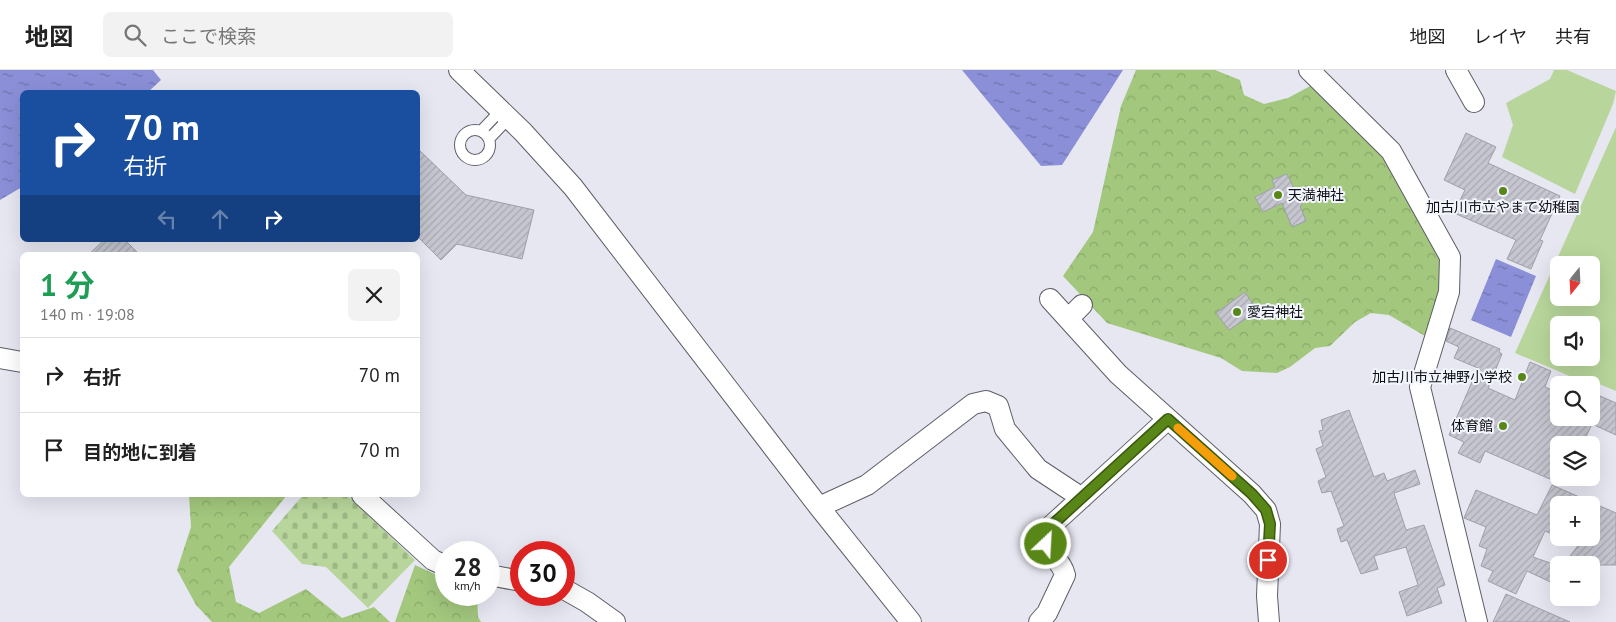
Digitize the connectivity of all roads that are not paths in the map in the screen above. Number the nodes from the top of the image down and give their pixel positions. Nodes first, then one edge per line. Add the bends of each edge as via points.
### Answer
1 (459, 70) edge
2 (1309, 70) edge
3 (1456, 70) edge
4 (1474, 102) dead end
5 (505, 114) junction
6 (481, 131) junction
7 (489, 139) junction
8 (1050, 299) dead end
9 (0, 358) edge
10 (20, 362) edge
11 (1168, 419) junction
12 (364, 497) edge
13 (1082, 498) junction
14 (818, 507) junction
15 (435, 561) edge
16 (575, 595) edge
17 (615, 622) edge
18 (911, 622) edge
19 (1039, 622) edge
20 (1268, 622) edge
21 (1477, 622) edge

1 - 5 street
2 - 21 street via 1391,151 1450,256 1449,292 1420,387
3 - 4 street
5 - 6 lane
5 - 7 lane
5 - 14 street via 573,187
6 - 7 lane
6 - 7 lane via 461,131 460,145 465,156 481,159 490,150
8 - 11 street via 1075,312 1118,374
9 - 10 street
11 - 13 street
11 - 20 street via 1266,510 1270,524
12 - 15 street
13 - 14 street via 1038,469 1005,429 998,406 986,401 973,404 868,485
13 - 19 street via 1052,525 1048,534 1046,544 1051,555 1062,564 1065,575 1047,613
14 - 18 street
16 - 17 street

